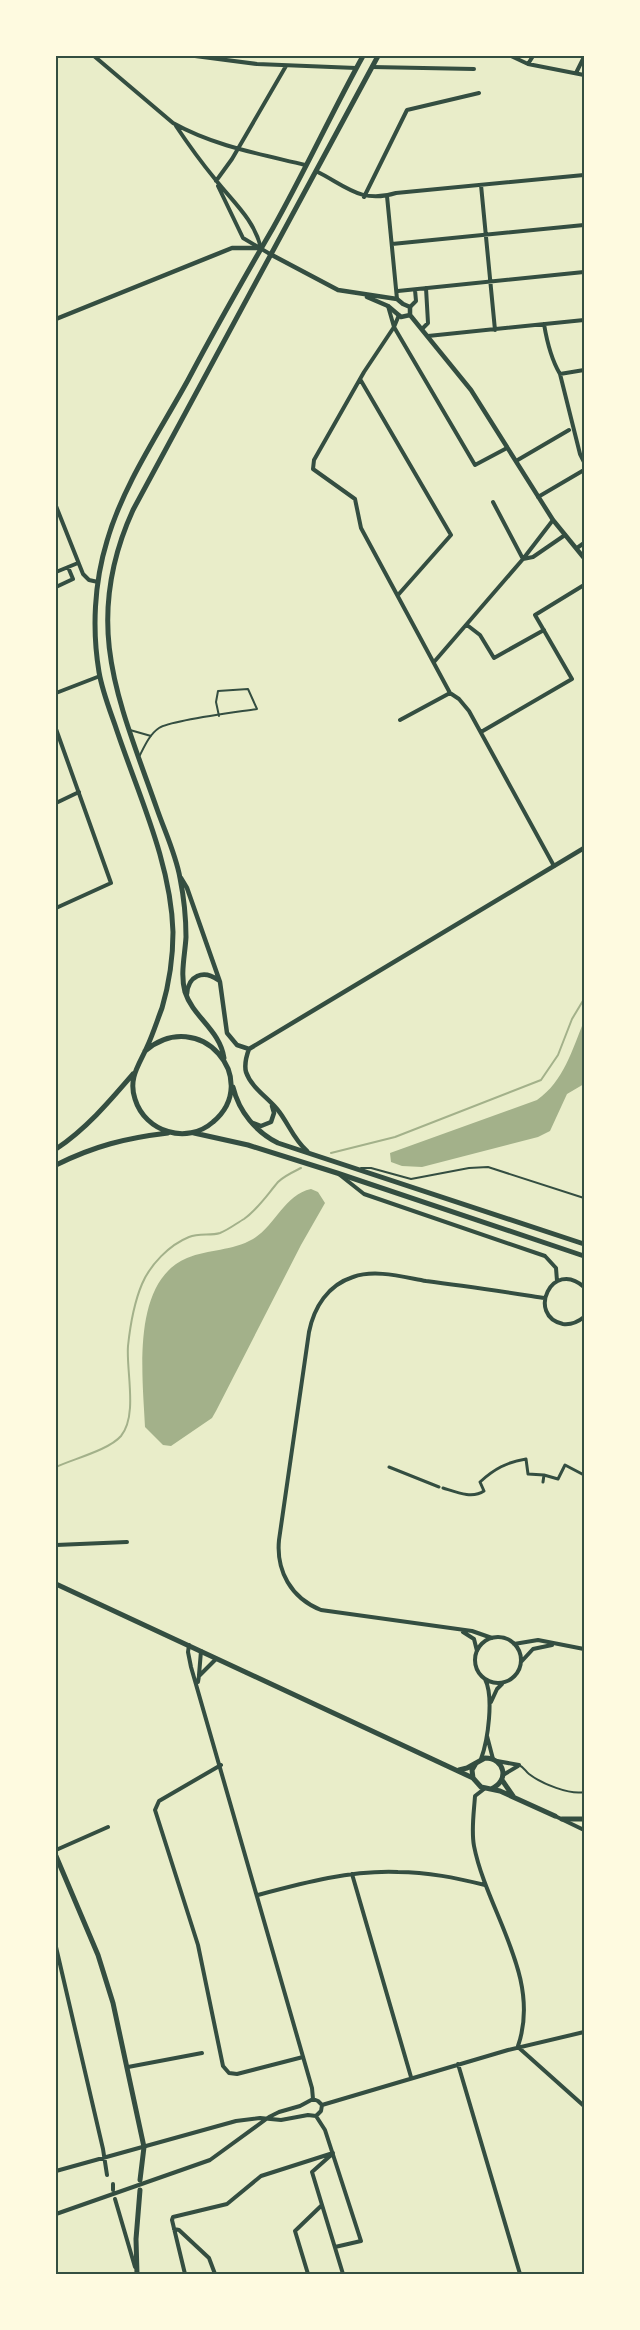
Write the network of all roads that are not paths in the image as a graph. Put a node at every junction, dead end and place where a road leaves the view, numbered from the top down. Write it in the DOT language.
graph roads {
  1 [pos="94,56"];
  2 [pos="195,56"];
  3 [pos="363,56"];
  4 [pos="378,56"];
  5 [pos="511,56"];
  6 [pos="533,56"];
  7 [pos="585,57"];
  8 [pos="528,64"];
  9 [pos="286,66"];
  10 [pos="372,67"];
  11 [pos="357,68"];
  12 [pos="474,69"];
  13 [pos="576,73"];
  14 [pos="585,75"];
  15 [pos="478,93"];
  16 [pos="173,123"];
  17 [pos="238,149"];
  18 [pos="305,165"];
  19 [pos="316,170"];
  20 [pos="585,175"];
  21 [pos="216,181"];
  22 [pos="481,185"];
  23 [pos="387,196"];
  24 [pos="364,197"];
  25 [pos="585,225"];
  26 [pos="485,235"];
  27 [pos="392,244"];
  28 [pos="261,248"];
  29 [pos="270,254"];
  30 [pos="585,272"];
  31 [pos="490,281"];
  32 [pos="426,288"];
  33 [pos="415,290"];
  34 [pos="398,291"];
  35 [pos="365,296"];
  36 [pos="398,299"];
  37 [pos="403,304"];
  38 [pos="388,306"];
  39 [pos="410,307"];
  40 [pos="398,314"];
  41 [pos="410,315"];
  42 [pos="56,319"];
  43 [pos="585,320"];
  44 [pos="544,324"];
  45 [pos="394,327"];
  46 [pos="422,329"];
  47 [pos="495,330"];
  48 [pos="428,336"];
  49 [pos="585,370"];
  50 [pos="560,374"];
  51 [pos="360,379"];
  52 [pos="569,430"];
  53 [pos="507,448"];
  54 [pos="516,461"];
  55 [pos="585,462"];
  56 [pos="585,470"];
  57 [pos="538,497"];
  58 [pos="495,503"];
  59 [pos="56,506"];
  60 [pos="553,520"];
  61 [pos="565,535"];
  62 [pos="585,543"];
  63 [pos="577,548"];
  64 [pos="585,558"];
  65 [pos="523,559"];
  66 [pos="78,563"];
  67 [pos="68,567"];
  68 [pos="56,572"];
  69 [pos="83,574"];
  70 [pos="73,579"];
  71 [pos="98,582"];
  72 [pos="111,584"];
  73 [pos="585,585"];
  74 [pos="56,587"];
  75 [pos="398,595"];
  76 [pos="467,625"];
  77 [pos="544,630"];
  78 [pos="434,662"];
  79 [pos="112,673"];
  80 [pos="100,676"];
  81 [pos="56,693"];
  82 [pos="450,693"];
  83 [pos="219,716"];
  84 [pos="400,720"];
  85 [pos="56,729"];
  86 [pos="129,730"];
  87 [pos="481,732"];
  88 [pos="151,736"];
  89 [pos="139,757"];
  90 [pos="79,792"];
  91 [pos="56,803"];
  92 [pos="585,848"];
  93 [pos="554,866"];
  94 [pos="180,877"];
  95 [pos="56,908"];
  96 [pos="220,982"];
  97 [pos="187,997"];
  98 [pos="249,1049"];
  99 [pos="145,1051"];
  100 [pos="224,1059"];
  101 [pos="134,1073"];
  102 [pos="230,1077"];
  103 [pos="270,1101"];
  104 [pos="252,1123"];
  105 [pos="193,1132"];
  106 [pos="171,1133"];
  107 [pos="56,1149"];
  108 [pos="309,1153"];
  109 [pos="56,1165"];
  110 [pos="356,1168"];
  111 [pos="337,1173"];
  112 [pos="585,1198"];
  113 [pos="585,1244"];
  114 [pos="585,1256"];
  115 [pos="557,1281"];
  116 [pos="584,1285"];
  117 [pos="545,1298"];
  118 [pos="585,1317"];
  119 [pos="389,1467"];
  120 [pos="544,1475"];
  121 [pos="585,1475"];
  122 [pos="543,1482"];
  123 [pos="482,1492"];
  124 [pos="486,1496"];
  125 [pos="127,1542"];
  126 [pos="56,1545"];
  127 [pos="56,1584"];
  128 [pos="460,1630"];
  129 [pos="492,1638"];
  130 [pos="514,1644"];
  131 [pos="554,1644"];
  132 [pos="189,1645"];
  133 [pos="585,1649"];
  134 [pos="201,1651"];
  135 [pos="477,1651"];
  136 [pos="216,1659"];
  137 [pos="521,1663"];
  138 [pos="199,1676"];
  139 [pos="485,1678"];
  140 [pos="506,1681"];
  141 [pos="198,1686"];
  142 [pos="490,1703"];
  143 [pos="486,1732"];
  144 [pos="495,1760"];
  145 [pos="478,1761"];
  146 [pos="220,1765"];
  147 [pos="519,1765"];
  148 [pos="457,1770"];
  149 [pos="472,1778"];
  150 [pos="503,1778"];
  151 [pos="487,1789"];
  152 [pos="585,1792"];
  153 [pos="514,1797"];
  154 [pos="555,1816"];
  155 [pos="562,1819"];
  156 [pos="585,1819"];
  157 [pos="108,1827"];
  158 [pos="585,1830"];
  159 [pos="56,1850"];
  160 [pos="56,1856"];
  161 [pos="352,1874"];
  162 [pos="486,1885"];
  163 [pos="258,1895"];
  164 [pos="56,1947"];
  165 [pos="585,2032"];
  166 [pos="518,2047"];
  167 [pos="201,2053"];
  168 [pos="303,2057"];
  169 [pos="458,2064"];
  170 [pos="128,2067"];
  171 [pos="411,2077"];
  172 [pos="313,2099"];
  173 [pos="307,2102"];
  174 [pos="321,2106"];
  175 [pos="585,2106"];
  176 [pos="308,2115"];
  177 [pos="316,2116"];
  178 [pos="269,2117"];
  179 [pos="144,2147"];
  180 [pos="333,2153"];
  181 [pos="105,2158"];
  182 [pos="56,2171"];
  183 [pos="108,2174"];
  184 [pos="140,2180"];
  185 [pos="140,2190"];
  186 [pos="115,2199"];
  187 [pos="322,2205"];
  188 [pos="56,2214"];
  189 [pos="174,2229"];
  190 [pos="335,2247"];
  191 [pos="137,2274"];
  192 [pos="185,2274"];
  193 [pos="215,2274"];
  194 [pos="308,2274"];
  195 [pos="343,2274"];
  196 [pos="520,2274"];
  1 -- 16 [label="street"];
  2 -- 9 [label="street"];
  3 -- 11 [label="main road"];
  4 -- 10 [label="main road"];
  5 -- 8 [label="street"];
  6 -- 8 [label="street"];
  7 -- 13 [label="street"];
  8 -- 13 [label="street"];
  9 -- 11 [label="street"];
  9 -- 17 [label="street"];
  10 -- 12 [label="street"];
  10 -- 19 [label="main road"];
  11 -- 18 [label="main road"];
  13 -- 14 [label="street"];
  15 -- 24 [label="street"];
  16 -- 17 [label="street"];
  16 -- 21 [label="street"];
  17 -- 18 [label="street"];
  17 -- 21 [label="street"];
  18 -- 28 [label="main road"];
  19 -- 24 [label="street"];
  19 -- 29 [label="main road"];
  20 -- 22 [label="street"];
  21 -- 28 [label="street"];
  21 -- 28 [label="street"];
  22 -- 23 [label="street"];
  22 -- 26 [label="street"];
  23 -- 24 [label="street"];
  23 -- 27 [label="street"];
  25 -- 26 [label="street"];
  26 -- 27 [label="street"];
  26 -- 31 [label="street"];
  27 -- 34 [label="street"];
  28 -- 29 [label="street"];
  28 -- 42 [label="street"];
  28 -- 71 [label="main road"];
  29 -- 35 [label="street"];
  29 -- 72 [label="main road"];
  30 -- 31 [label="street"];
  31 -- 32 [label="street"];
  31 -- 47 [label="street"];
  32 -- 33 [label="street"];
  32 -- 46 [label="street"];
  33 -- 34 [label="street"];
  33 -- 39 [label="street"];
  34 -- 36 [label="street"];
  35 -- 36 [label="street"];
  35 -- 38 [label="street"];
  36 -- 37 [label="street"];
  37 -- 39 [label="street"];
  37 -- 40 [label="street"];
  38 -- 40 [label="street"];
  38 -- 45 [label="street"];
  39 -- 41 [label="street"];
  40 -- 41 [label="street"];
  40 -- 45 [label="street"];
  41 -- 46 [label="street"];
  43 -- 44 [label="street"];
  44 -- 47 [label="street"];
  44 -- 50 [label="street"];
  45 -- 51 [label="street"];
  45 -- 53 [label="street"];
  46 -- 48 [label="street"];
  47 -- 48 [label="street"];
  48 -- 53 [label="street"];
  49 -- 50 [label="street"];
  50 -- 55 [label="street"];
  51 -- 75 [label="street"];
  51 -- 75 [label="street"];
  52 -- 54 [label="street"];
  53 -- 54 [label="street"];
  54 -- 57 [label="street"];
  56 -- 57 [label="street"];
  57 -- 60 [label="street"];
  58 -- 65 [label="street"];
  59 -- 66 [label="street"];
  60 -- 61 [label="street"];
  60 -- 65 [label="street"];
  61 -- 63 [label="street"];
  61 -- 65 [label="street"];
  62 -- 63 [label="street"];
  63 -- 64 [label="street"];
  65 -- 76 [label="street"];
  66 -- 67 [label="street"];
  66 -- 69 [label="street"];
  67 -- 68 [label="street"];
  67 -- 70 [label="street"];
  69 -- 70 [label="street"];
  69 -- 71 [label="street"];
  70 -- 74 [label="street"];
  71 -- 72 [label="main road"];
  71 -- 80 [label="main road"];
  72 -- 79 [label="main road"];
  73 -- 77 [label="street"];
  75 -- 78 [label="street"];
  76 -- 77 [label="street"];
  76 -- 78 [label="street"];
  77 -- 87 [label="street"];
  78 -- 82 [label="street"];
  79 -- 80 [label="main road"];
  79 -- 86 [label="main road"];
  80 -- 81 [label="street"];
  80 -- 99 [label="main road"];
  82 -- 84 [label="street"];
  82 -- 87 [label="street"];
  83 -- 83 [label="lane"];
  83 -- 88 [label="lane"];
  85 -- 90 [label="street"];
  86 -- 88 [label="lane"];
  86 -- 89 [label="main road"];
  87 -- 93 [label="street"];
  88 -- 89 [label="lane"];
  89 -- 94 [label="main road"];
  90 -- 91 [label="street"];
  90 -- 95 [label="street"];
  92 -- 93 [label="street"];
  93 -- 98 [label="street"];
  94 -- 96 [label="street"];
  94 -- 97 [label="main road"];
  96 -- 97 [label="street"];
  96 -- 98 [label="street"];
  97 -- 100 [label="main road"];
  98 -- 103 [label="street"];
  99 -- 100 [label="main road"];
  99 -- 101 [label="main road"];
  100 -- 102 [label="main road"];
  101 -- 106 [label="main road"];
  101 -- 107 [label="main road"];
  102 -- 104 [label="main road"];
  102 -- 105 [label="main road"];
  103 -- 104 [label="street"];
  103 -- 108 [label="street"];
  104 -- 108 [label="main road"];
  105 -- 106 [label="main road"];
  105 -- 111 [label="main road"];
  106 -- 109 [label="main road"];
  108 -- 110 [label="main road"];
  110 -- 112 [label="lane"];
  110 -- 113 [label="main road"];
  111 -- 114 [label="main road"];
  111 -- 115 [label="street"];
  115 -- 116 [label="street"];
  115 -- 117 [label="street"];
  117 -- 118 [label="street"];
  117 -- 128 [label="street"];
  119 -- 123 [label="street"];
  120 -- 121 [label="street"];
  120 -- 122 [label="street"];
  120 -- 123 [label="street"];
  123 -- 124 [label="street"];
  125 -- 126 [label="street"];
  127 -- 132 [label="main road"];
  128 -- 129 [label="street"];
  128 -- 135 [label="street"];
  129 -- 130 [label="street"];
  129 -- 135 [label="street"];
  130 -- 131 [label="street"];
  130 -- 137 [label="street"];
  131 -- 133 [label="street"];
  131 -- 137 [label="street"];
  132 -- 134 [label="main road"];
  132 -- 141 [label="street"];
  134 -- 136 [label="main road"];
  134 -- 138 [label="street"];
  135 -- 139 [label="street"];
  136 -- 138 [label="street"];
  136 -- 148 [label="main road"];
  137 -- 140 [label="street"];
  138 -- 141 [label="street"];
  139 -- 140 [label="street"];
  139 -- 142 [label="street"];
  140 -- 142 [label="street"];
  141 -- 146 [label="street"];
  142 -- 143 [label="street"];
  143 -- 144 [label="street"];
  143 -- 145 [label="street"];
  144 -- 145 [label="main road"];
  144 -- 147 [label="street"];
  144 -- 150 [label="main road"];
  145 -- 148 [label="main road"];
  145 -- 149 [label="main road"];
  146 -- 163 [label="street"];
  146 -- 168 [label="street"];
  147 -- 150 [label="street"];
  147 -- 152 [label="lane"];
  148 -- 149 [label="main road"];
  149 -- 151 [label="main road"];
  150 -- 151 [label="main road"];
  150 -- 153 [label="main road"];
  151 -- 153 [label="main road"];
  151 -- 162 [label="street"];
  153 -- 154 [label="main road"];
  154 -- 155 [label="street"];
  155 -- 156 [label="main road"];
  155 -- 158 [label="street"];
  157 -- 159 [label="street"];
  160 -- 170 [label="main road"];
  161 -- 162 [label="street"];
  161 -- 163 [label="street"];
  161 -- 171 [label="street"];
  162 -- 166 [label="street"];
  163 -- 168 [label="street"];
  164 -- 181 [label="street"];
  165 -- 166 [label="street"];
  166 -- 169 [label="street"];
  166 -- 175 [label="street"];
  167 -- 170 [label="street"];
  168 -- 172 [label="street"];
  169 -- 171 [label="street"];
  169 -- 196 [label="street"];
  170 -- 179 [label="main road"];
  171 -- 174 [label="street"];
  172 -- 173 [label="street"];
  172 -- 174 [label="street"];
  173 -- 176 [label="street"];
  173 -- 178 [label="street"];
  174 -- 177 [label="street"];
  176 -- 177 [label="street"];
  176 -- 178 [label="street"];
  177 -- 180 [label="street"];
  178 -- 179 [label="street"];
  178 -- 188 [label="street"];
  179 -- 181 [label="street"];
  179 -- 184 [label="main road"];
  180 -- 187 [label="street"];
  180 -- 189 [label="street"];
  180 -- 190 [label="street"];
  181 -- 182 [label="street"];
  181 -- 183 [label="street"];
  185 -- 191 [label="main road"];
  186 -- 191 [label="street"];
  187 -- 190 [label="street"];
  187 -- 194 [label="street"];
  189 -- 192 [label="street"];
  189 -- 193 [label="street"];
  190 -- 195 [label="street"];
}
